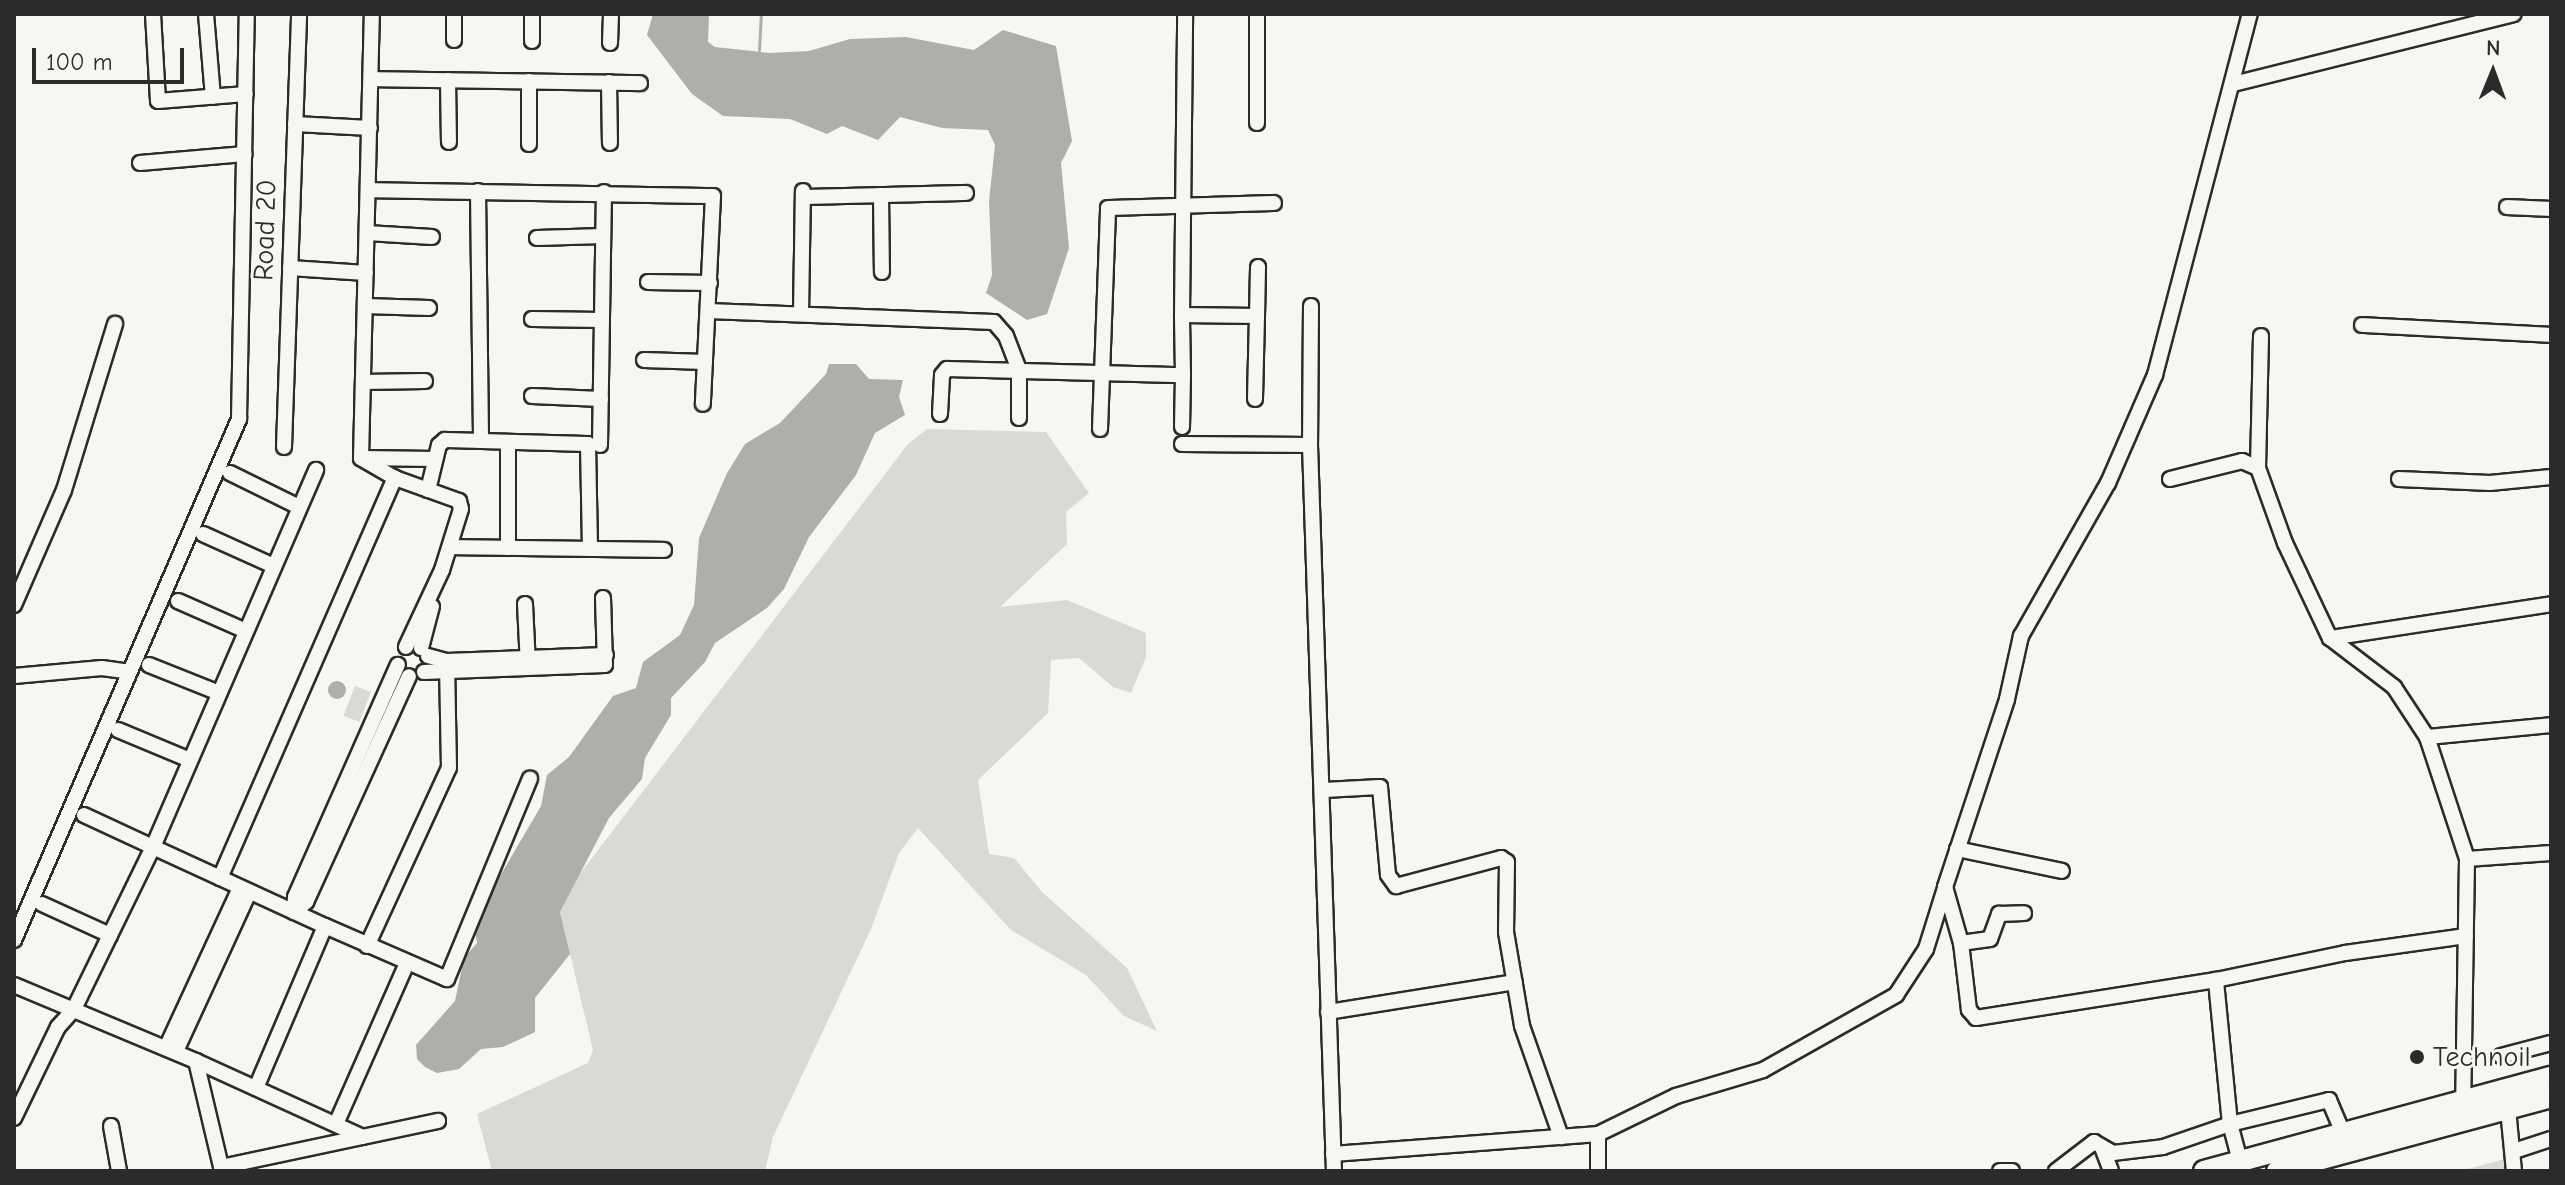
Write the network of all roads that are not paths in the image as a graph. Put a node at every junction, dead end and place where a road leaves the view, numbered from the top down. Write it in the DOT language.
graph roads {
  1 [pos="153,14"];
  2 [pos="206,14"];
  3 [pos="247,14"];
  4 [pos="299,14"];
  5 [pos="372,14"];
  6 [pos="454,14"];
  7 [pos="532,14"];
  8 [pos="611,14"];
  9 [pos="1185,14"];
  10 [pos="1257,14"];
  11 [pos="2250,14"];
  12 [pos="2513,14"];
  13 [pos="454,40"];
  14 [pos="532,41"];
  15 [pos="610,43"];
  16 [pos="371,79"];
  17 [pos="448,80"];
  18 [pos="529,81"];
  19 [pos="609,82"];
  20 [pos="640,83"];
  21 [pos="2233,84"];
  22 [pos="246,94"];
  23 [pos="213,97"];
  24 [pos="1257,123"];
  25 [pos="295,124"];
  26 [pos="370,128"];
  27 [pos="449,142"];
  28 [pos="610,143"];
  29 [pos="529,144"];
  30 [pos="245,154"];
  31 [pos="140,163"];
  32 [pos="368,190"];
  33 [pos="478,191"];
  34 [pos="604,192"];
  35 [pos="966,193"];
  36 [pos="881,195"];
  37 [pos="1274,203"];
  38 [pos="1180,205"];
  39 [pos="2507,207"];
  40 [pos="2551,209"];
  41 [pos="367,233"];
  42 [pos="603,236"];
  43 [pos="432,237"];
  44 [pos="537,238"];
  45 [pos="1258,267"];
  46 [pos="290,268"];
  47 [pos="882,272"];
  48 [pos="366,273"];
  49 [pos="648,282"];
  50 [pos="710,283"];
  51 [pos="365,306"];
  52 [pos="1311,306"];
  53 [pos="429,308"];
  54 [pos="708,311"];
  55 [pos="801,314"];
  56 [pos="1182,315"];
  57 [pos="1257,316"];
  58 [pos="532,319"];
  59 [pos="602,320"];
  60 [pos="115,324"];
  61 [pos="2362,325"];
  62 [pos="2551,335"];
  63 [pos="2261,336"];
  64 [pos="644,360"];
  65 [pos="705,362"];
  66 [pos="1019,370"];
  67 [pos="1101,373"];
  68 [pos="1183,375"];
  69 [pos="425,381"];
  70 [pos="363,382"];
  71 [pos="532,396"];
  72 [pos="601,399"];
  73 [pos="1255,399"];
  74 [pos="703,404"];
  75 [pos="940,414"];
  76 [pos="1019,418"];
  77 [pos="1182,427"];
  78 [pos="1100,429"];
  79 [pos="481,441"];
  80 [pos="508,442"];
  81 [pos="1182,444"];
  82 [pos="600,445"];
  83 [pos="1310,445"];
  84 [pos="284,447"];
  85 [pos="361,458"];
  86 [pos="435,459"];
  87 [pos="2258,468"];
  88 [pos="316,470"];
  89 [pos="230,473"];
  90 [pos="2551,477"];
  91 [pos="395,478"];
  92 [pos="2170,479"];
  93 [pos="2399,479"];
  94 [pos="428,490"];
  95 [pos="299,507"];
  96 [pos="203,534"];
  97 [pos="451,547"];
  98 [pos="508,548"];
  99 [pos="590,549"];
  100 [pos="664,550"];
  101 [pos="274,566"];
  102 [pos="442,570"];
  103 [pos="603,598"];
  104 [pos="178,601"];
  105 [pos="525,604"];
  106 [pos="2551,604"];
  107 [pos="14,605"];
  108 [pos="246,631"];
  109 [pos="2330,638"];
  110 [pos="406,647"];
  111 [pos="424,652"];
  112 [pos="528,664"];
  113 [pos="149,665"];
  114 [pos="398,665"];
  115 [pos="447,666"];
  116 [pos="130,672"];
  117 [pos="424,672"];
  118 [pos="14,676"];
  119 [pos="409,676"];
  120 [pos="219,693"];
  121 [pos="2551,725"];
  122 [pos="118,730"];
  123 [pos="2427,737"];
  124 [pos="190,760"];
  125 [pos="530,779"];
  126 [pos="1324,790"];
  127 [pos="84,815"];
  128 [pos="153,847"];
  129 [pos="1957,849"];
  130 [pos="2551,853"];
  131 [pos="2467,859"];
  132 [pos="2062,871"];
  133 [pos="220,878"];
  134 [pos="1945,887"];
  135 [pos="244,890"];
  136 [pos="42,904"];
  137 [pos="294,912"];
  138 [pos="2024,913"];
  139 [pos="325,926"];
  140 [pos="110,935"];
  141 [pos="2466,936"];
  142 [pos="14,940"];
  143 [pos="1961,943"];
  144 [pos="367,946"];
  145 [pos="406,965"];
  146 [pos="2216,980"];
  147 [pos="1515,982"];
  148 [pos="14,985"];
  149 [pos="74,1009"];
  150 [pos="1328,1012"];
  151 [pos="2551,1043"];
  152 [pos="171,1048"];
  153 [pos="2501,1056"];
  154 [pos="196,1061"];
  155 [pos="2551,1077"];
  156 [pos="256,1088"];
  157 [pos="2551,1097"];
  158 [pos="2463,1101"];
  159 [pos="2508,1109"];
  160 [pos="14,1118"];
  161 [pos="438,1121"];
  162 [pos="336,1124"];
  163 [pos="2230,1124"];
  164 [pos="111,1126"];
  165 [pos="2343,1133"];
  166 [pos="1598,1134"];
  167 [pos="363,1137"];
  168 [pos="1561,1137"];
  169 [pos="2551,1139"];
  170 [pos="2103,1150"];
  171 [pos="2514,1151"];
  172 [pos="1333,1154"];
  173 [pos="2240,1161"];
  174 [pos="222,1169"];
  175 [pos="119,1171"];
  176 [pos="1334,1171"];
  177 [pos="1598,1171"];
  178 [pos="2000,1171"];
  179 [pos="2012,1171"];
  180 [pos="2056,1171"];
  181 [pos="2111,1171"];
  182 [pos="2204,1171"];
  183 [pos="2277,1171"];
  184 [pos="2514,1171"];
  1 -- 23 [label="street"];
  2 -- 23 [label="street"];
  3 -- 22 [label="street"];
  4 -- 25 [label="street, Road 20"];
  5 -- 16 [label="street"];
  6 -- 13 [label="street"];
  7 -- 14 [label="street"];
  8 -- 15 [label="street"];
  9 -- 38 [label="street"];
  10 -- 24 [label="street"];
  11 -- 21 [label="street"];
  12 -- 21 [label="street"];
  16 -- 17 [label="street"];
  16 -- 26 [label="street"];
  17 -- 18 [label="street"];
  17 -- 27 [label="street"];
  18 -- 19 [label="street"];
  18 -- 29 [label="street"];
  19 -- 20 [label="street"];
  19 -- 28 [label="street"];
  21 -- 129 [label="street"];
  22 -- 23 [label="street"];
  22 -- 30 [label="street"];
  25 -- 26 [label="street"];
  25 -- 46 [label="street, Road 20"];
  26 -- 32 [label="street"];
  30 -- 31 [label="street"];
  30 -- 116 [label="street"];
  32 -- 33 [label="street"];
  32 -- 41 [label="street"];
  33 -- 34 [label="street"];
  33 -- 79 [label="street"];
  34 -- 42 [label="street"];
  34 -- 50 [label="street"];
  35 -- 36 [label="street"];
  36 -- 47 [label="street"];
  36 -- 55 [label="street"];
  37 -- 38 [label="street"];
  38 -- 56 [label="street"];
  38 -- 67 [label="street"];
  39 -- 40 [label="street"];
  41 -- 43 [label="street"];
  41 -- 48 [label="street"];
  42 -- 44 [label="street"];
  42 -- 59 [label="street"];
  45 -- 57 [label="street"];
  46 -- 48 [label="street"];
  46 -- 84 [label="street, Road 20"];
  48 -- 51 [label="street"];
  49 -- 50 [label="street"];
  50 -- 54 [label="street"];
  51 -- 53 [label="street"];
  51 -- 70 [label="street"];
  52 -- 83 [label="street"];
  54 -- 55 [label="street"];
  54 -- 65 [label="street"];
  55 -- 66 [label="street"];
  56 -- 57 [label="street"];
  56 -- 68 [label="street"];
  57 -- 73 [label="street"];
  58 -- 59 [label="street"];
  59 -- 72 [label="street"];
  60 -- 107 [label="street"];
  61 -- 62 [label="street"];
  63 -- 87 [label="street"];
  64 -- 65 [label="street"];
  65 -- 74 [label="street"];
  66 -- 67 [label="street"];
  66 -- 75 [label="street"];
  66 -- 76 [label="street"];
  67 -- 68 [label="street"];
  67 -- 78 [label="street"];
  68 -- 77 [label="street"];
  69 -- 70 [label="street"];
  70 -- 85 [label="street"];
  71 -- 72 [label="street"];
  72 -- 82 [label="street"];
  79 -- 80 [label="street"];
  79 -- 86 [label="street"];
  80 -- 98 [label="street"];
  80 -- 99 [label="street"];
  81 -- 83 [label="street"];
  83 -- 126 [label="street"];
  85 -- 86 [label="street"];
  85 -- 91 [label="street"];
  86 -- 94 [label="street"];
  87 -- 92 [label="street"];
  87 -- 109 [label="street"];
  88 -- 95 [label="street"];
  89 -- 95 [label="street"];
  90 -- 93 [label="street"];
  91 -- 94 [label="street"];
  91 -- 133 [label="street"];
  94 -- 97 [label="street"];
  95 -- 101 [label="street"];
  96 -- 101 [label="street"];
  97 -- 98 [label="street"];
  97 -- 102 [label="street"];
  98 -- 99 [label="street"];
  99 -- 100 [label="street"];
  101 -- 108 [label="street"];
  102 -- 110 [label="street"];
  102 -- 111 [label="street"];
  103 -- 112 [label="street"];
  104 -- 108 [label="street"];
  105 -- 112 [label="street"];
  106 -- 109 [label="street"];
  108 -- 120 [label="street"];
  109 -- 123 [label="street"];
  110 -- 111 [label="street"];
  110 -- 114 [label="street"];
  111 -- 115 [label="street"];
  111 -- 117 [label="street"];
  112 -- 115 [label="street"];
  113 -- 120 [label="street"];
  114 -- 119 [label="street"];
  114 -- 137 [label="street"];
  115 -- 117 [label="street"];
  115 -- 144 [label="street"];
  116 -- 118 [label="street"];
  116 -- 142 [label="street"];
  117 -- 119 [label="street"];
  119 -- 137 [label="street"];
  120 -- 124 [label="street"];
  121 -- 123 [label="street"];
  122 -- 124 [label="street"];
  123 -- 131 [label="street"];
  124 -- 128 [label="street"];
  125 -- 145 [label="street"];
  126 -- 147 [label="street"];
  126 -- 150 [label="street"];
  127 -- 128 [label="street"];
  128 -- 133 [label="street"];
  128 -- 140 [label="street"];
  129 -- 132 [label="street"];
  129 -- 134 [label="street"];
  130 -- 131 [label="street"];
  131 -- 141 [label="street"];
  133 -- 135 [label="street"];
  134 -- 143 [label="street"];
  134 -- 166 [label="street"];
  135 -- 137 [label="street"];
  135 -- 152 [label="street"];
  136 -- 140 [label="street"];
  137 -- 139 [label="street"];
  138 -- 143 [label="street"];
  139 -- 144 [label="street"];
  139 -- 156 [label="street"];
  140 -- 149 [label="street"];
  141 -- 146 [label="street"];
  141 -- 158 [label="street"];
  143 -- 146 [label="street"];
  144 -- 145 [label="street"];
  145 -- 162 [label="street"];
  146 -- 163 [label="street"];
  147 -- 150 [label="street"];
  147 -- 168 [label="street"];
  148 -- 149 [label="street"];
  149 -- 152 [label="street"];
  149 -- 160 [label="street"];
  150 -- 172 [label="street"];
  151 -- 153 [label="street"];
  152 -- 154 [label="street"];
  154 -- 156 [label="street"];
  154 -- 174 [label="street"];
  155 -- 158 [label="highway"];
  156 -- 162 [label="street"];
  157 -- 159 [label="highway"];
  158 -- 165 [label="highway"];
  159 -- 171 [label="street"];
  159 -- 183 [label="highway"];
  161 -- 167 [label="street"];
  162 -- 167 [label="street"];
  163 -- 165 [label="street"];
  163 -- 170 [label="street"];
  163 -- 173 [label="street"];
  164 -- 175 [label="street"];
  165 -- 173 [label="highway"];
  166 -- 168 [label="street"];
  166 -- 177 [label="street"];
  167 -- 174 [label="street"];
  168 -- 172 [label="street"];
  169 -- 171 [label="street"];
  170 -- 180 [label="street"];
  170 -- 181 [label="street"];
  171 -- 184 [label="street"];
  172 -- 176 [label="street"];
  173 -- 182 [label="highway"];
  178 -- 179 [label="street"];
}
